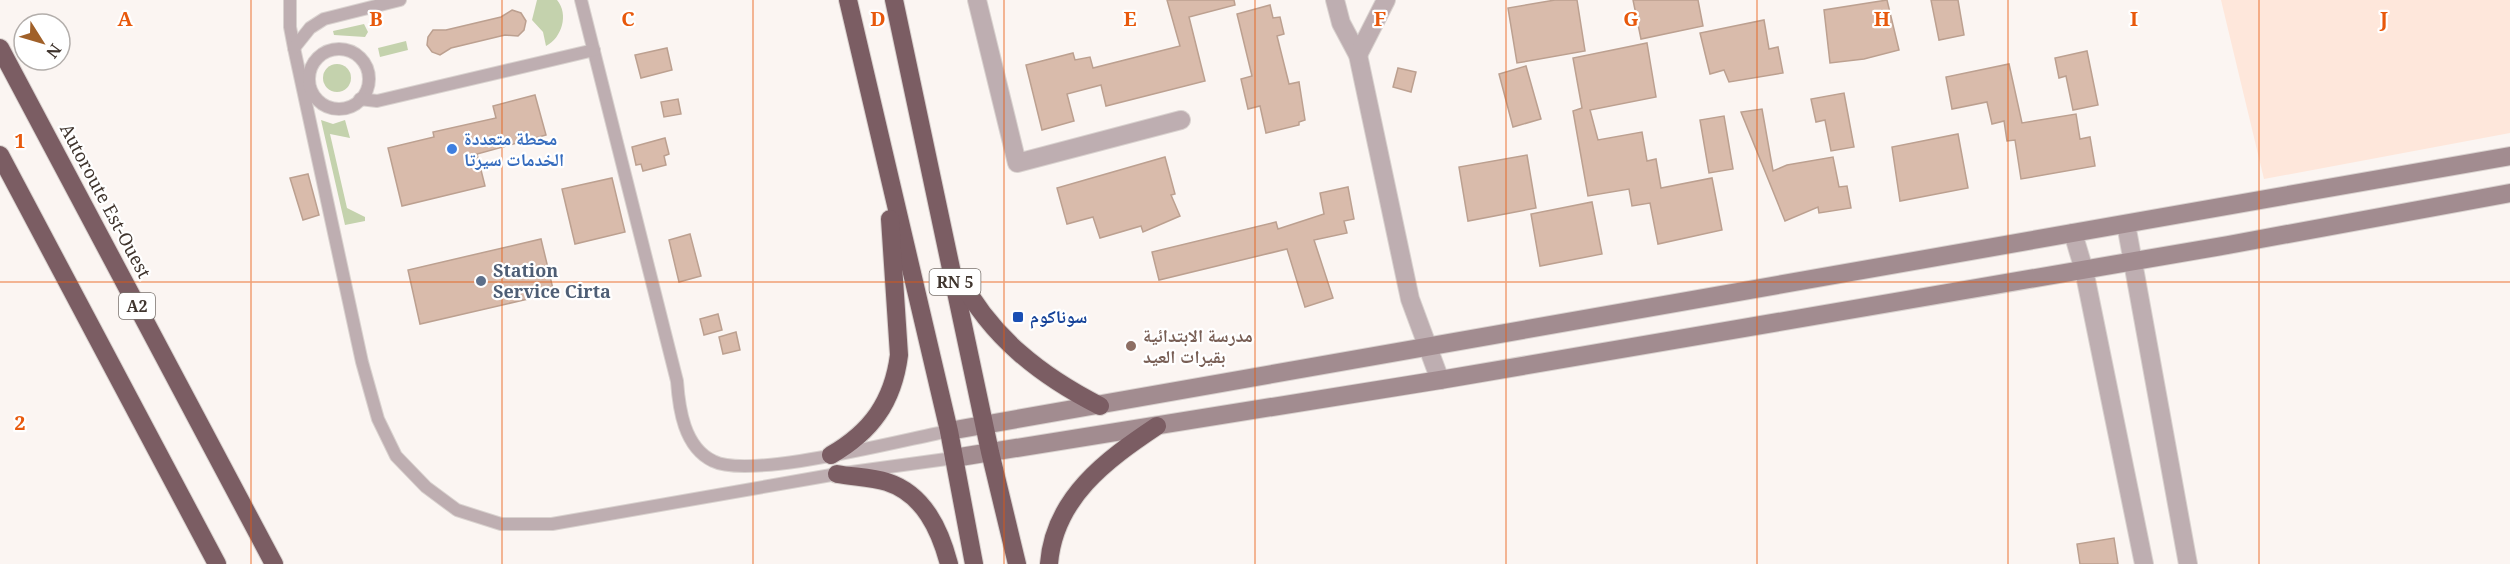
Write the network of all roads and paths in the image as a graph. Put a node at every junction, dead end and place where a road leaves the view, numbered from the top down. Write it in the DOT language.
graph roads {
  1 [pos="290,0"];
  2 [pos="400,0"];
  3 [pos="581,0"];
  4 [pos="848,0"];
  5 [pos="894,0"];
  6 [pos="977,0"];
  7 [pos="1335,0"];
  8 [pos="1386,0"];
  9 [pos="0,48"];
  10 [pos="594,50"];
  11 [pos="295,53"];
  12 [pos="1358,55"];
  13 [pos="311,67"];
  14 [pos="315,97"];
  15 [pos="360,99"];
  16 [pos="308,110"];
  17 [pos="1181,120"];
  18 [pos="0,155"];
  19 [pos="2510,156"];
  20 [pos="890,184"];
  21 [pos="2510,193"];
  22 [pos="2126,224"];
  23 [pos="2073,233"];
  24 [pos="951,261"];
  25 [pos="2134,262"];
  26 [pos="2084,270"];
  27 [pos="1427,345"];
  28 [pos="1440,380"];
  29 [pos="1100,406"];
  30 [pos="985,423"];
  31 [pos="1156,426"];
  32 [pos="949,431"];
  33 [pos="990,452"];
  34 [pos="831,455"];
  35 [pos="954,458"];
  36 [pos="837,474"];
  37 [pos="217,564"];
  38 [pos="274,564"];
  39 [pos="949,564"];
  40 [pos="974,564"];
  41 [pos="1017,564"];
  42 [pos="1049,564"];
  43 [pos="2144,564"];
  44 [pos="2188,564"];
  1 -- 11 [label="lane"];
  2 -- 11 [label="lane"];
  3 -- 10 [label="lane"];
  4 -- 20 [label="highway, RN 5"];
  5 -- 24 [label="highway, RN 5"];
  6 -- 17 [label="street"];
  7 -- 12 [label="street"];
  8 -- 12 [label="street"];
  9 -- 38 [label="highway, Autoroute Est-Ouest / A2"];
  10 -- 15 [label="lane"];
  10 -- 34 [label="lane"];
  11 -- 13 [label="lane"];
  11 -- 16 [label="lane"];
  12 -- 27 [label="street"];
  13 -- 14 [label="lane"];
  13 -- 15 [label="lane"];
  14 -- 15 [label="lane"];
  14 -- 16 [label="lane"];
  16 -- 36 [label="lane"];
  18 -- 37 [label="highway"];
  19 -- 22 [label="street"];
  20 -- 32 [label="highway, RN 5"];
  20 -- 34 [label="highway"];
  21 -- 25 [label="street"];
  22 -- 23 [label="street"];
  22 -- 25 [label="street"];
  23 -- 26 [label="street"];
  23 -- 27 [label="street"];
  24 -- 29 [label="highway"];
  24 -- 30 [label="highway, RN 5"];
  25 -- 26 [label="street"];
  25 -- 44 [label="street"];
  26 -- 28 [label="street"];
  26 -- 43 [label="street"];
  27 -- 28 [label="street"];
  27 -- 29 [label="street"];
  28 -- 31 [label="street"];
  29 -- 30 [label="street"];
  30 -- 32 [label="street"];
  30 -- 33 [label="highway, RN 5"];
  31 -- 33 [label="street"];
  31 -- 42 [label="highway"];
  32 -- 34 [label="lane"];
  32 -- 35 [label="highway, RN 5"];
  33 -- 35 [label="street"];
  33 -- 41 [label="highway, RN 5"];
  35 -- 36 [label="lane"];
  35 -- 40 [label="highway, RN 5"];
  36 -- 39 [label="highway"];
}
